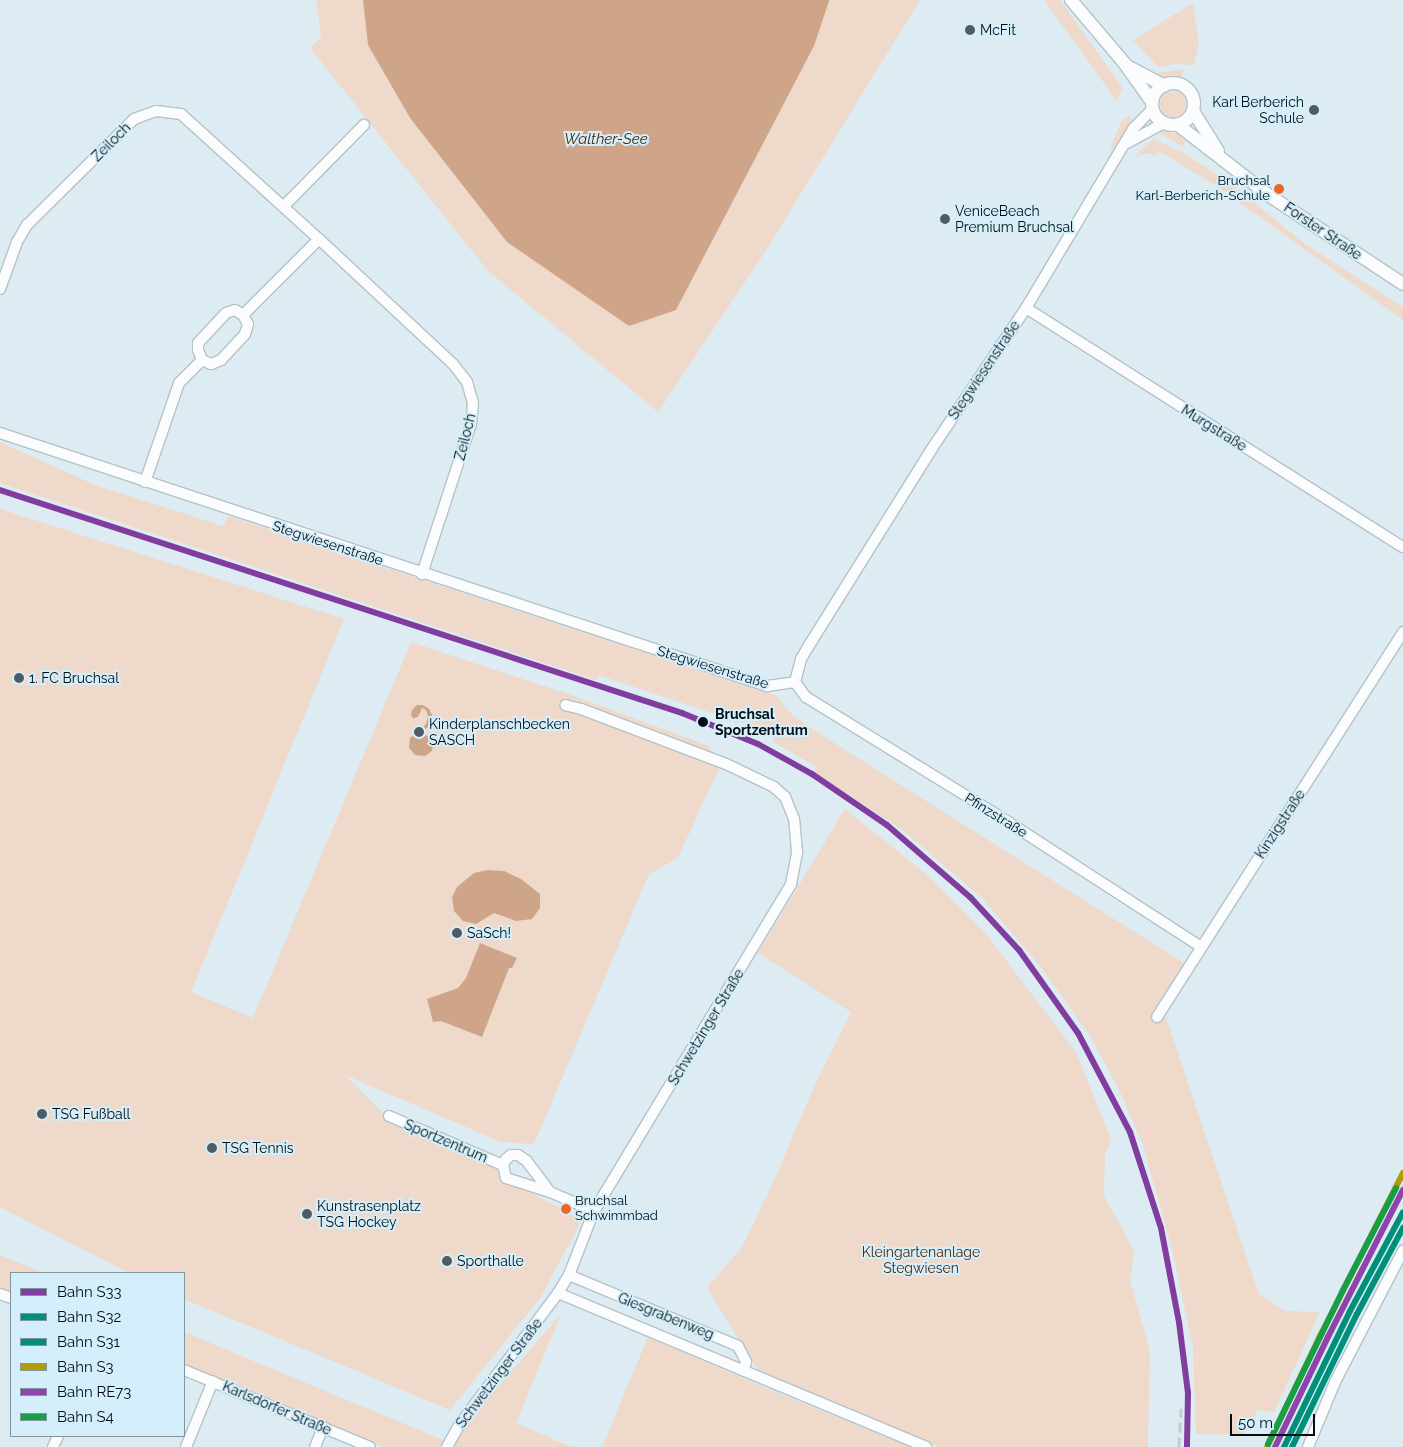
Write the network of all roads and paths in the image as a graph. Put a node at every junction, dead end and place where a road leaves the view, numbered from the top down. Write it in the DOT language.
graph roads {
  1 [pos="1071,0"];
  2 [pos="1125,64"];
  3 [pos="1164,86"];
  4 [pos="1152,105"];
  5 [pos="1193,111"];
  6 [pos="1164,123"];
  7 [pos="364,125"];
  8 [pos="1178,125"];
  9 [pos="1126,143"];
  10 [pos="1222,157"];
  11 [pos="284,206"];
  12 [pos="320,239"];
  13 [pos="1403,284"];
  14 [pos="0,289"];
  15 [pos="1026,308"];
  16 [pos="243,315"];
  17 [pos="202,360"];
  18 [pos="0,433"];
  19 [pos="145,482"];
  20 [pos="1403,547"];
  21 [pos="422,574"];
  22 [pos="1403,632"];
  23 [pos="794,682"];
  24 [pos="565,705"];
  25 [pos="1201,947"];
  26 [pos="1157,1017"];
  27 [pos="390,1116"];
  28 [pos="503,1165"];
  29 [pos="550,1192"];
  30 [pos="594,1211"];
  31 [pos="1403,1251"];
  32 [pos="569,1275"];
  33 [pos="558,1294"];
  34 [pos="185,1370"];
  35 [pos="744,1371"];
  36 [pos="213,1382"];
  37 [pos="323,1427"];
  38 [pos="186,1447"];
  39 [pos="315,1447"];
  40 [pos="370,1447"];
  41 [pos="447,1447"];
  42 [pos="926,1447"];
  43 [pos="1308,1447"];
  1 -- 2 [label="street"];
  2 -- 3 [label="street"];
  2 -- 4 [label="street"];
  3 -- 4 [label="street"];
  3 -- 5 [label="street"];
  4 -- 6 [label="street"];
  4 -- 9 [label="street, Stegwiesenstraße"];
  5 -- 8 [label="street"];
  5 -- 10 [label="street, Forster Straße"];
  6 -- 8 [label="street"];
  6 -- 9 [label="street"];
  7 -- 11 [label="street"];
  8 -- 10 [label="street, Forster Straße"];
  9 -- 15 [label="street, Stegwiesenstraße"];
  10 -- 13 [label="street, Forster Straße"];
  11 -- 12 [label="street, Zeiloch"];
  11 -- 14 [label="street, Zeiloch"];
  12 -- 16 [label="street"];
  12 -- 21 [label="street, Zeiloch"];
  15 -- 20 [label="street, Murgstraße"];
  15 -- 23 [label="street, Stegwiesenstraße"];
  16 -- 17 [label="street"];
  16 -- 17 [label="street"];
  17 -- 19 [label="street"];
  18 -- 19 [label="street, Stegwiesenstraße"];
  19 -- 21 [label="street, Stegwiesenstraße"];
  21 -- 23 [label="street, Stegwiesenstraße"];
  22 -- 25 [label="street, Kinzigstraße"];
  23 -- 25 [label="street, Pfinzstraße"];
  24 -- 30 [label="street, Schwetzinger Straße"];
  25 -- 26 [label="street, Kinzigstraße"];
  27 -- 28 [label="street, Sportzentrum"];
  28 -- 29 [label="street, Sportzentrum"];
  28 -- 29 [label="street, Sportzentrum"];
  29 -- 30 [label="street, Sportzentrum"];
  30 -- 32 [label="street, Schwetzinger Straße"];
  31 -- 43 [label="street"];
  32 -- 33 [label="street, Schwetzinger Straße"];
  32 -- 35 [label="street, Giesgrabenweg"];
  33 -- 35 [label="street, Giesgrabenweg"];
  33 -- 41 [label="street, Schwetzinger Straße"];
  34 -- 36 [label="street, Karlsdorfer Straße"];
  35 -- 42 [label="street, Giesgrabenweg"];
  36 -- 37 [label="street, Karlsdorfer Straße"];
  36 -- 38 [label="street"];
  37 -- 39 [label="street"];
  37 -- 40 [label="street, Karlsdorfer Straße"];
}
